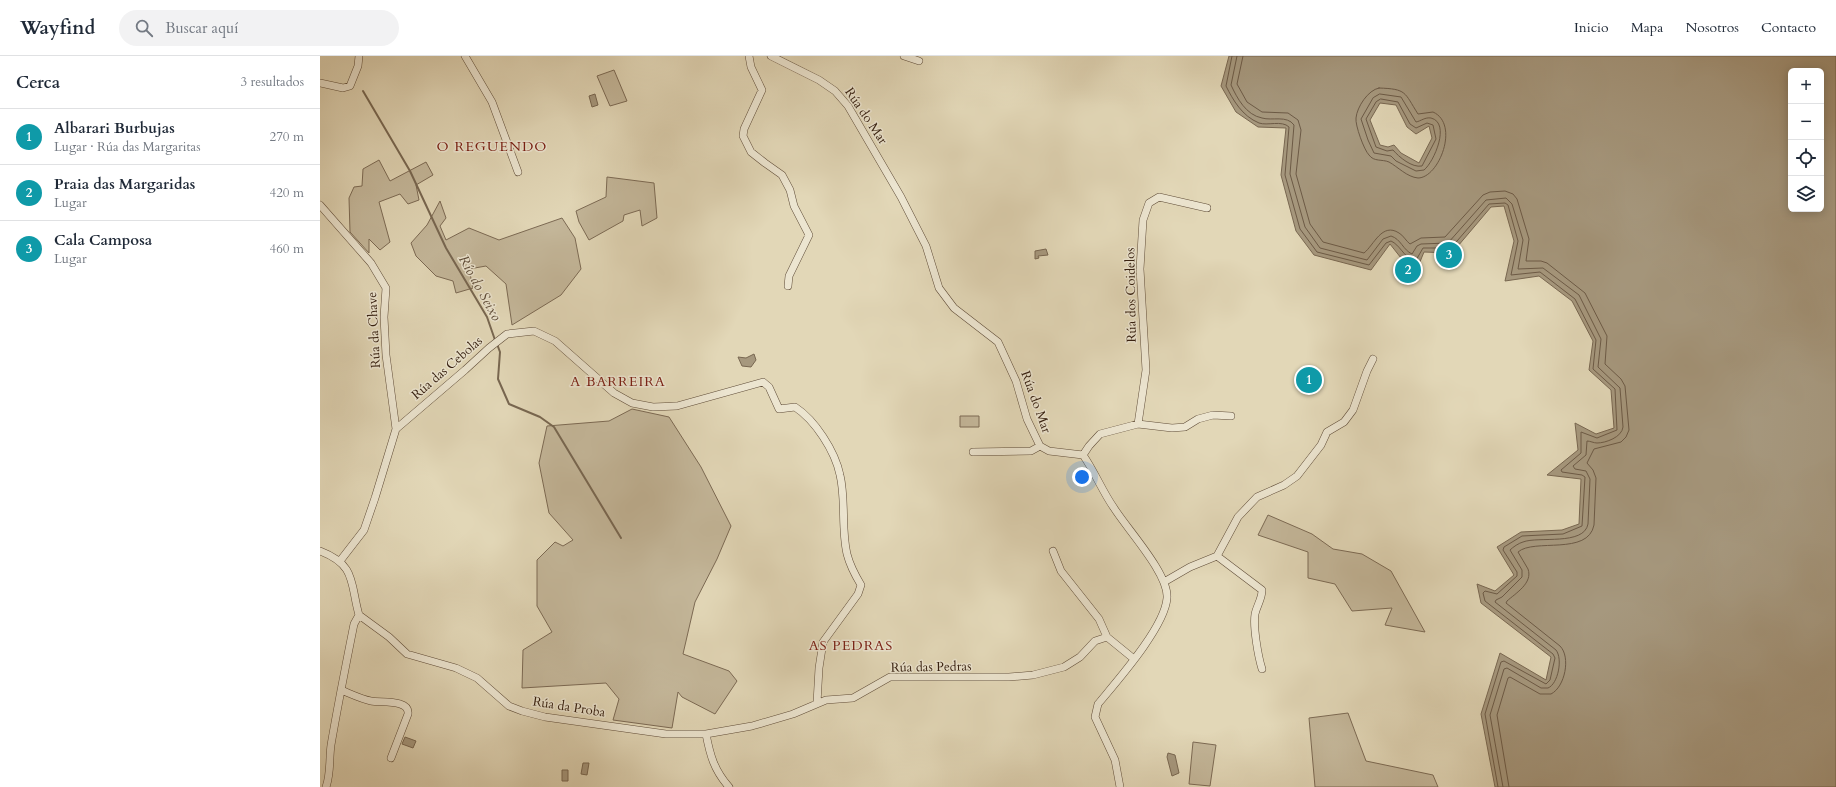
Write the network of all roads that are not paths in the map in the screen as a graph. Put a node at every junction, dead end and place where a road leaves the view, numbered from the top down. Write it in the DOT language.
graph roads {
  1 [pos="359,56"];
  2 [pos="465,56"];
  3 [pos="749,56"];
  4 [pos="772,56"];
  5 [pos="904,56"];
  6 [pos="919,61"];
  7 [pos="320,83"];
  8 [pos="518,172"];
  9 [pos="320,205"];
  10 [pos="1208,208"];
  11 [pos="788,286"];
  12 [pos="1373,360"];
  13 [pos="1231,416"];
  14 [pos="1138,424"];
  15 [pos="396,429"];
  16 [pos="1040,446"];
  17 [pos="973,452"];
  18 [pos="1083,455"];
  19 [pos="320,551"];
  20 [pos="1053,551"];
  21 [pos="1218,556"];
  22 [pos="340,561"];
  23 [pos="1164,582"];
  24 [pos="359,615"];
  25 [pos="1107,637"];
  26 [pos="1134,659"];
  27 [pos="1262,669"];
  28 [pos="341,690"];
  29 [pos="816,704"];
  30 [pos="706,734"];
  31 [pos="392,758"];
  32 [pos="326,787"];
  33 [pos="729,787"];
  34 [pos="1120,787"];
  1 -- 7 [label="street"];
  2 -- 8 [label="street"];
  3 -- 11 [label="street"];
  4 -- 16 [label="street, Rúa do Mar"];
  5 -- 6 [label="street"];
  9 -- 15 [label="street, Rúa da Chave"];
  10 -- 14 [label="street, Rúa dos Coidelos"];
  12 -- 21 [label="street"];
  13 -- 14 [label="street"];
  14 -- 18 [label="street"];
  15 -- 22 [label="street"];
  15 -- 29 [label="street, Rúa das Cebolas"];
  16 -- 17 [label="street"];
  16 -- 18 [label="street, Rúa do Mar"];
  18 -- 23 [label="street"];
  19 -- 22 [label="street"];
  20 -- 25 [label="street"];
  21 -- 23 [label="street"];
  21 -- 27 [label="street"];
  22 -- 24 [label="street"];
  23 -- 26 [label="street"];
  24 -- 28 [label="street"];
  24 -- 30 [label="street, Rúa da Proba"];
  25 -- 26 [label="street"];
  25 -- 29 [label="street, Rúa das Pedras"];
  26 -- 34 [label="street"];
  28 -- 31 [label="street"];
  28 -- 32 [label="street"];
  29 -- 30 [label="street, Rúa das Pedras"];
  30 -- 33 [label="street"];
}
